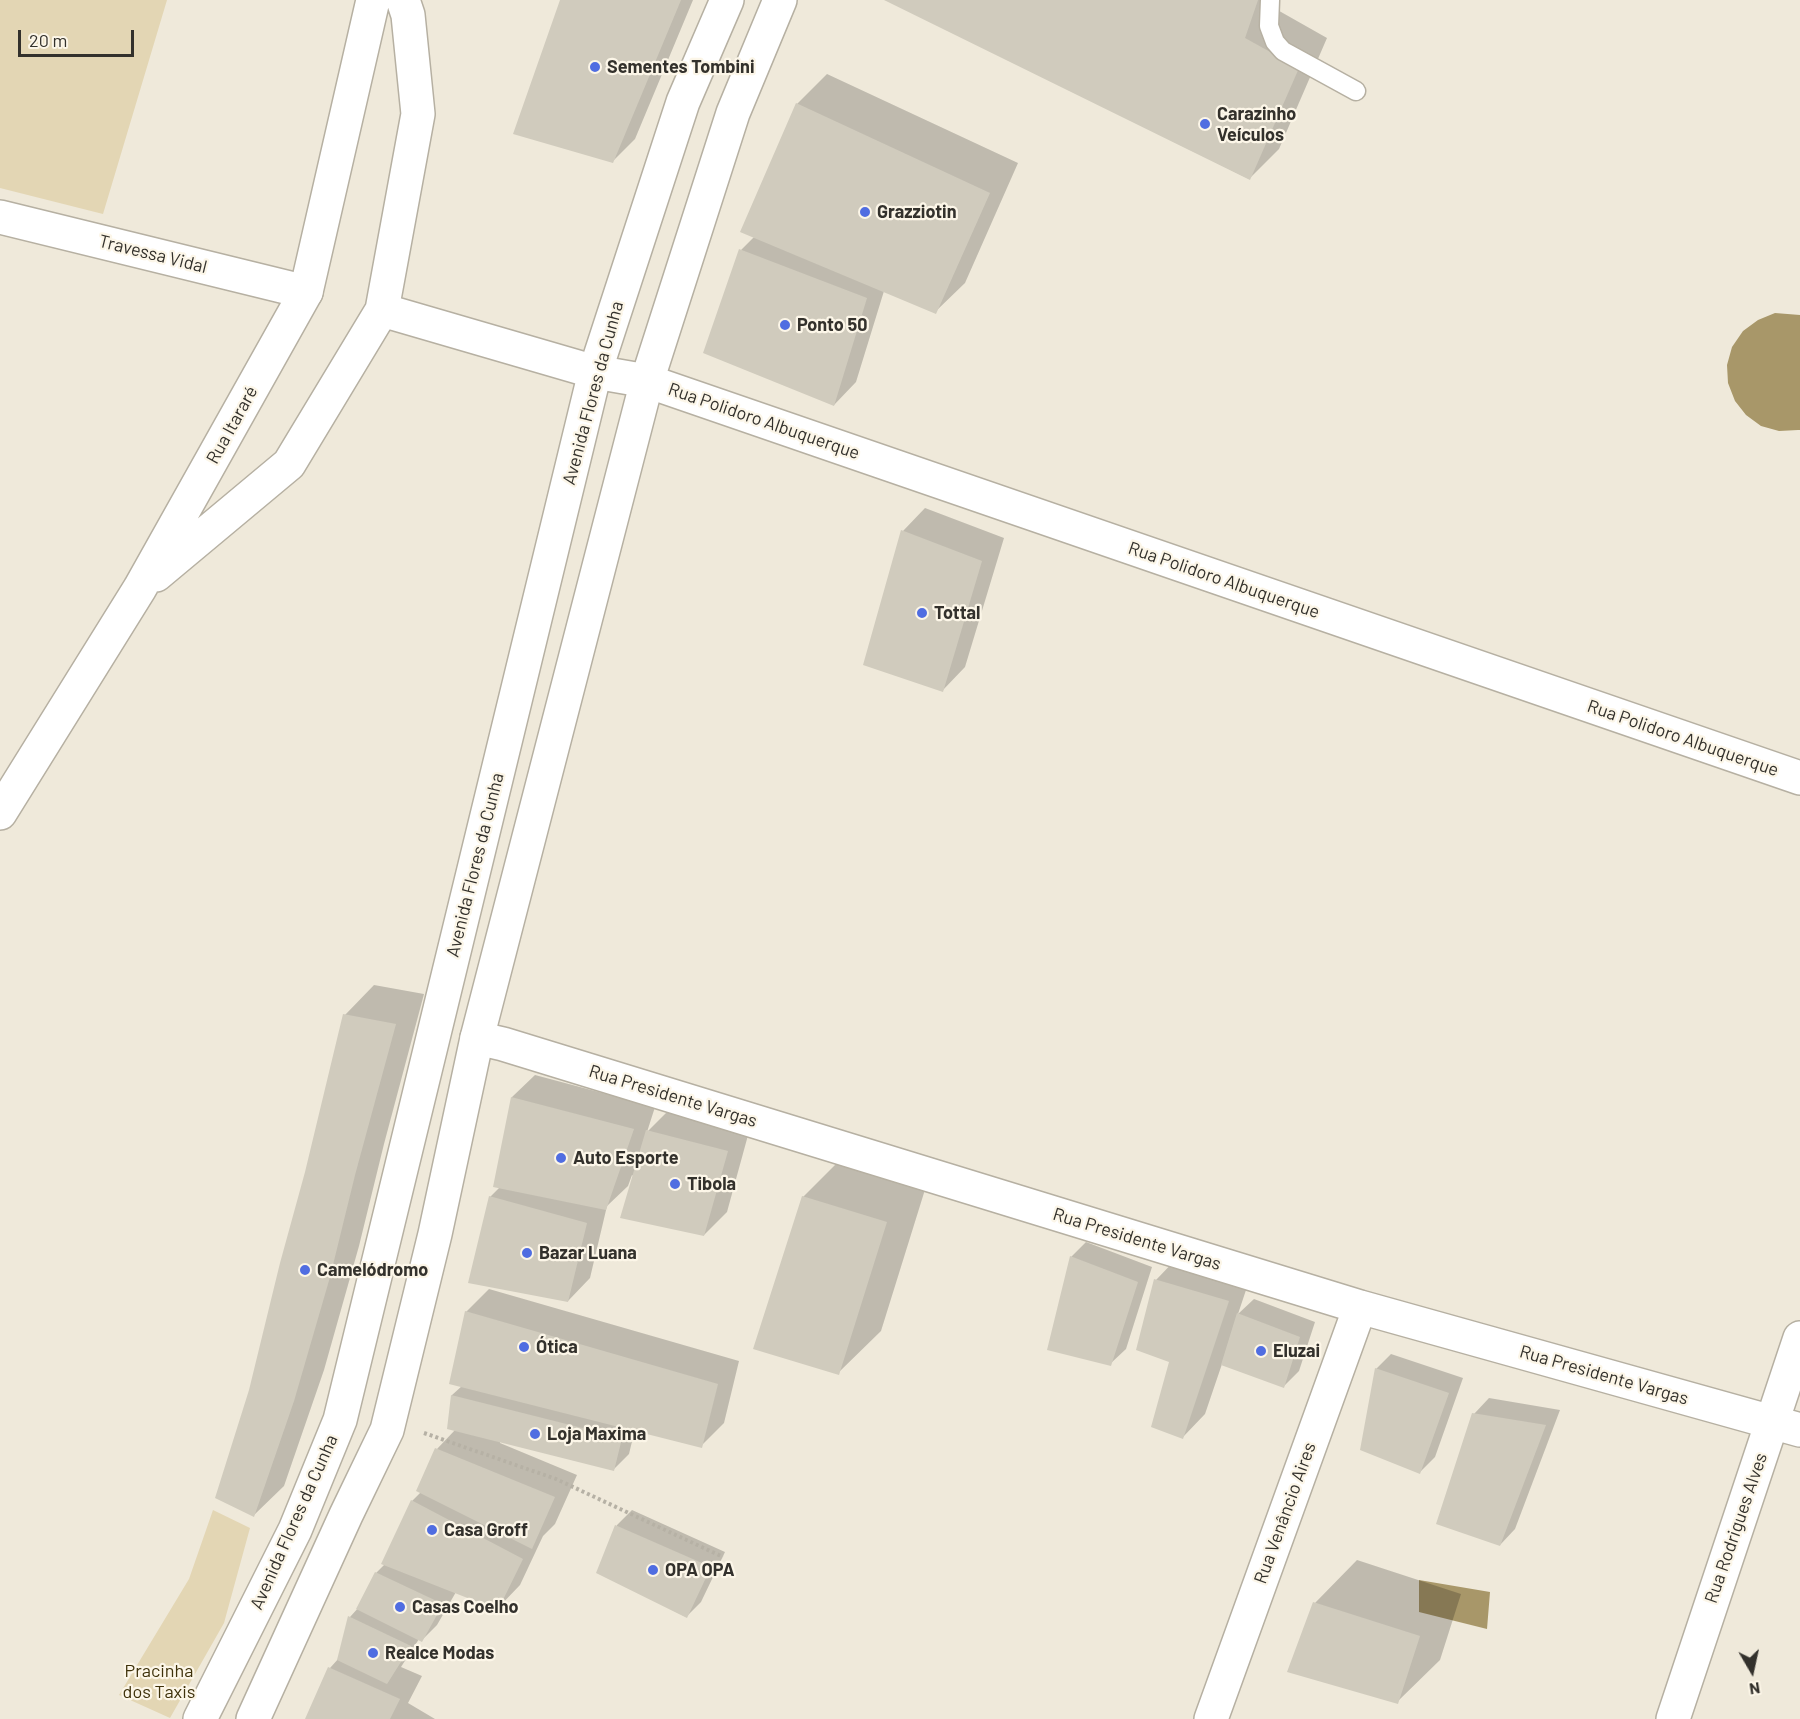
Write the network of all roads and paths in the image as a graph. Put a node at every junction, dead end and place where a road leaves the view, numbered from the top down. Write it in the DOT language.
graph roads {
  1 [pos="374,0"];
  2 [pos="403,0"];
  3 [pos="727,0"];
  4 [pos="780,0"];
  5 [pos="1270,0"];
  6 [pos="1356,91"];
  7 [pos="0,217"];
  8 [pos="306,292"];
  9 [pos="382,310"];
  10 [pos="596,372"];
  11 [pos="647,381"];
  12 [pos="140,588"];
  13 [pos="1800,778"];
  14 [pos="0,813"];
  15 [pos="477,1038"];
  16 [pos="1360,1307"];
  17 [pos="1800,1338"];
  18 [pos="389,1421"];
  19 [pos="1786,1426"];
  20 [pos="723,1557"];
  21 [pos="200,1719"];
  22 [pos="253,1719"];
  23 [pos="1211,1719"];
  24 [pos="1672,1719"];
  1 -- 8 [label="street, Rua Itararé"];
  2 -- 9 [label="street"];
  3 -- 10 [label="street, Avenida Flores da Cunha"];
  4 -- 11 [label="street"];
  5 -- 6 [label="lane"];
  7 -- 8 [label="street, Travessa Vidal"];
  8 -- 12 [label="street, Rua Itararé"];
  9 -- 10 [label="street"];
  9 -- 12 [label="street"];
  10 -- 11 [label="street"];
  10 -- 21 [label="street, Avenida Flores da Cunha"];
  11 -- 13 [label="street, Rua Polidoro Albuquerque"];
  11 -- 15 [label="street"];
  12 -- 14 [label="street, Rua Itararé"];
  15 -- 16 [label="street, Rua Presidente Vargas"];
  15 -- 18 [label="street"];
  16 -- 19 [label="street, Rua Presidente Vargas"];
  16 -- 23 [label="street, Rua Venâncio Aires"];
  17 -- 19 [label="street, Rua Rodrigues Alves"];
  18 -- 20 [label="path"];
  18 -- 22 [label="street"];
  19 -- 24 [label="street, Rua Rodrigues Alves"];
}
